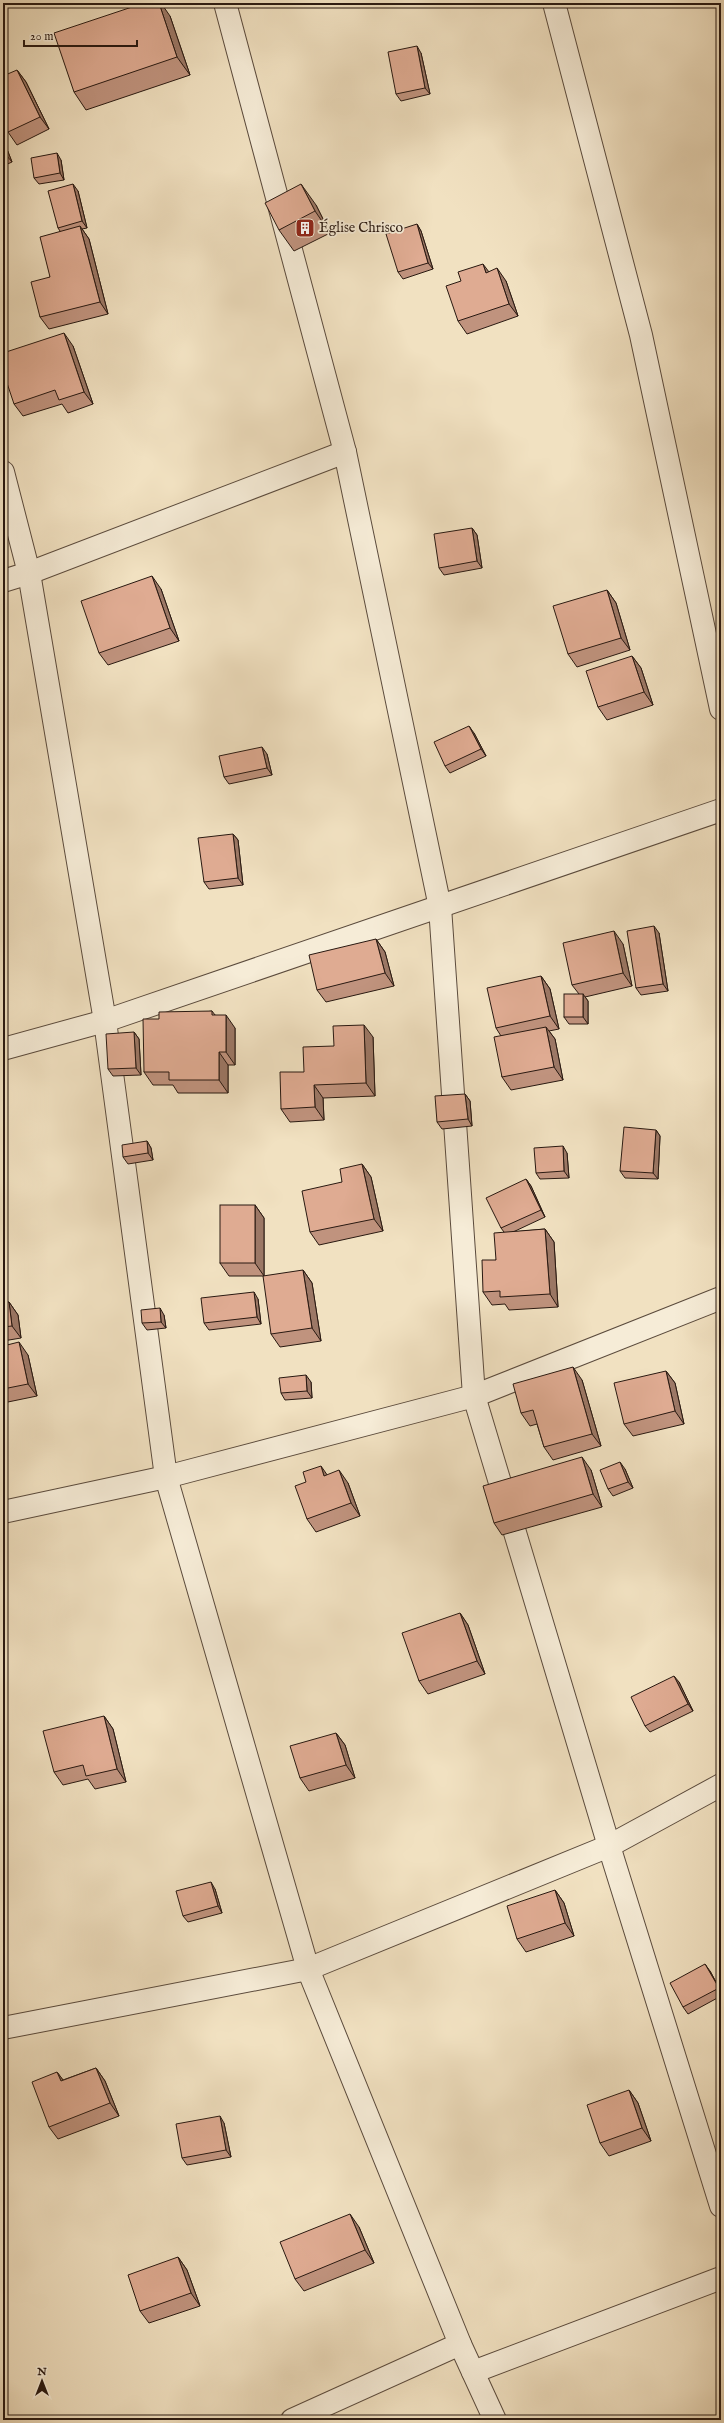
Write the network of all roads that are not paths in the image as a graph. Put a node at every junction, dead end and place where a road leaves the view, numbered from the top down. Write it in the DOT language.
graph roads {
  1 [pos="225,3"];
  2 [pos="554,3"];
  3 [pos="344,452"];
  4 [pos="3,472"];
  5 [pos="28,573"];
  6 [pos="3,581"];
  7 [pos="721,709"];
  8 [pos="721,810"];
  9 [pos="440,907"];
  10 [pos="105,1021"];
  11 [pos="3,1048"];
  12 [pos="721,1298"];
  13 [pos="474,1396"];
  14 [pos="166,1477"];
  15 [pos="3,1512"];
  16 [pos="721,1786"];
  17 [pos="610,1846"];
  18 [pos="308,1969"];
  19 [pos="3,2028"];
  20 [pos="721,2206"];
  21 [pos="721,2278"];
  22 [pos="460,2344"];
  23 [pos="473,2372"];
  24 [pos="292,2420"];
  25 [pos="495,2420"];
  1 -- 3 [label="street"];
  2 -- 7 [label="street"];
  3 -- 5 [label="street"];
  3 -- 9 [label="street"];
  4 -- 5 [label="street"];
  5 -- 6 [label="street"];
  5 -- 10 [label="street"];
  8 -- 9 [label="street"];
  9 -- 10 [label="street"];
  9 -- 13 [label="street"];
  10 -- 11 [label="street"];
  10 -- 14 [label="street"];
  12 -- 13 [label="street"];
  13 -- 14 [label="street"];
  13 -- 17 [label="street"];
  14 -- 15 [label="street"];
  14 -- 18 [label="street"];
  16 -- 17 [label="street"];
  17 -- 18 [label="street"];
  17 -- 20 [label="street"];
  18 -- 19 [label="street"];
  18 -- 22 [label="street"];
  21 -- 23 [label="street"];
  22 -- 23 [label="street"];
  22 -- 24 [label="street"];
  23 -- 25 [label="street"];
}
